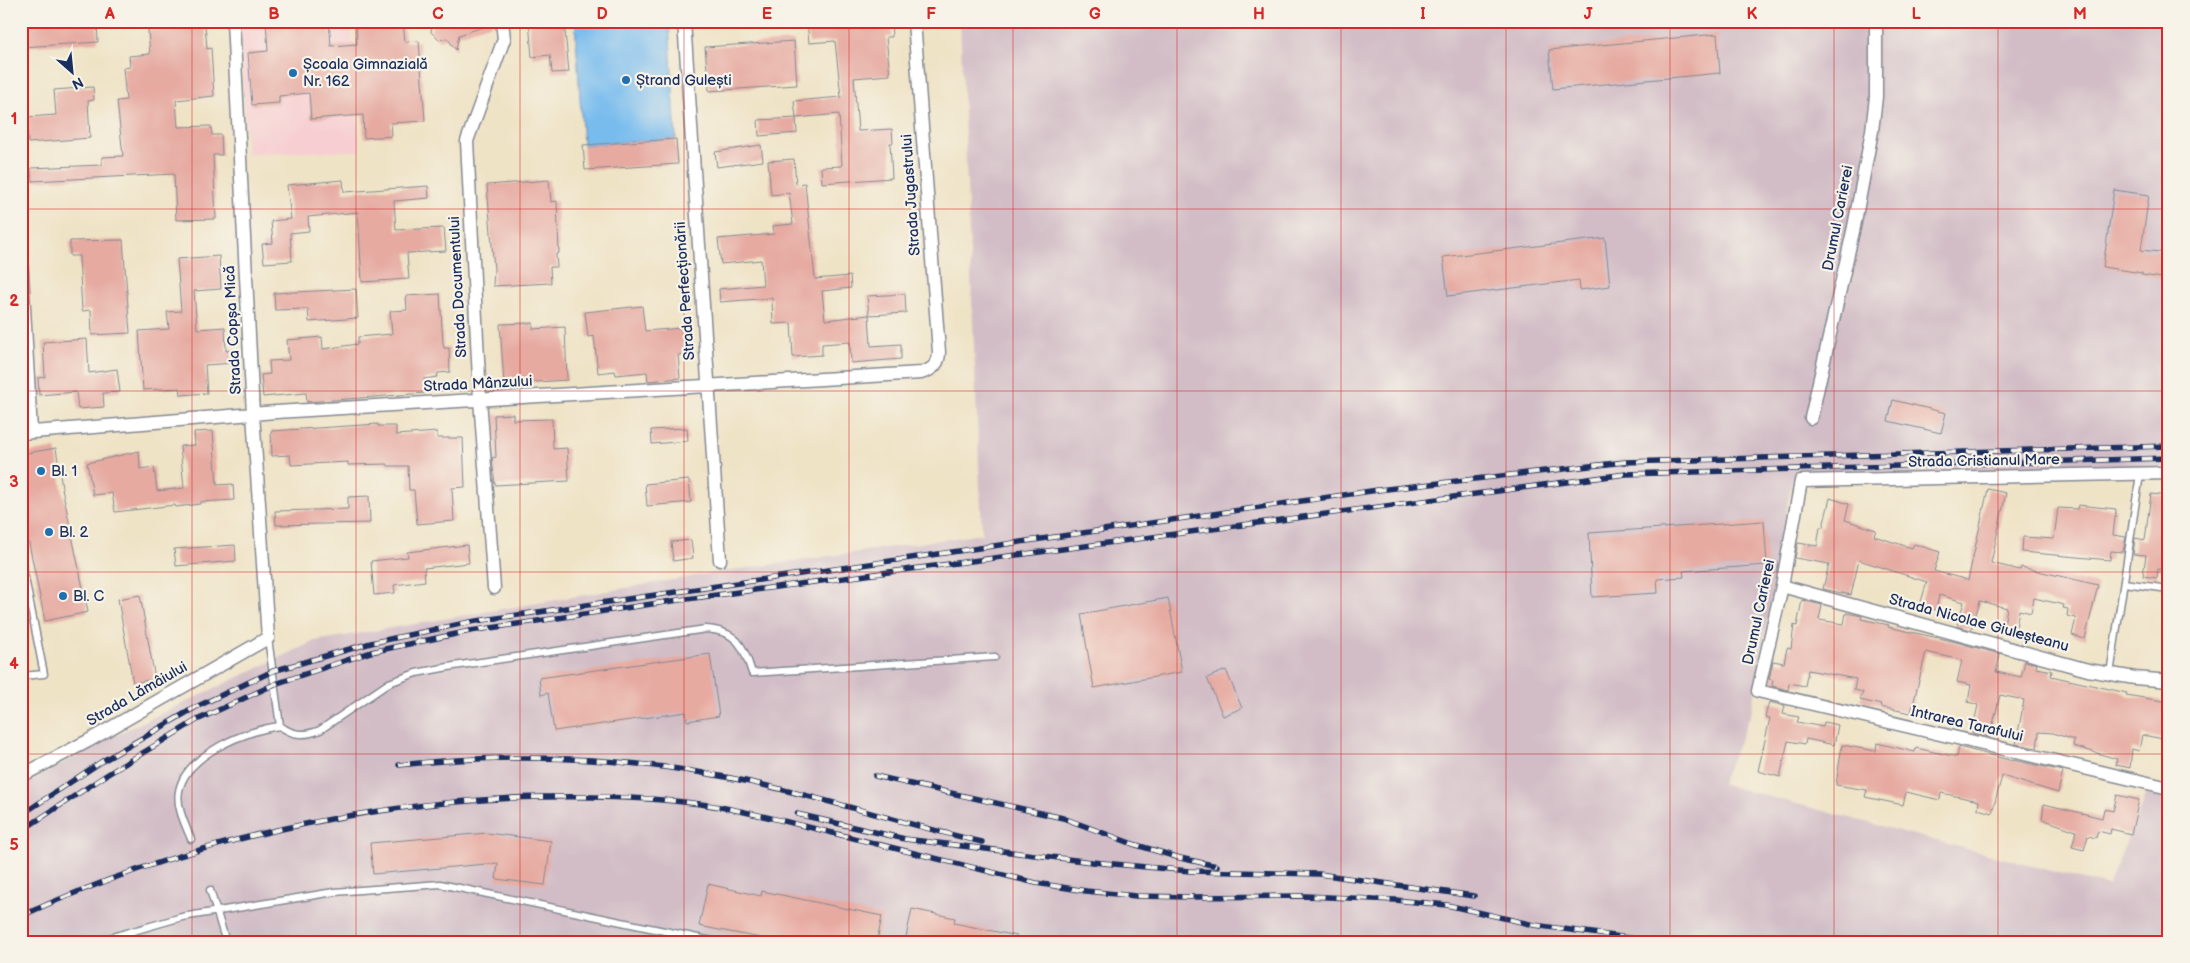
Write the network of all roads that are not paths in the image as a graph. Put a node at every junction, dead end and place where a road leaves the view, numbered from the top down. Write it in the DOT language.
graph roads {
  1 [pos="233,21"];
  2 [pos="502,21"];
  3 [pos="684,21"];
  4 [pos="914,21"];
  5 [pos="1876,21"];
  6 [pos="21,255"];
  7 [pos="935,366"];
  8 [pos="708,387"];
  9 [pos="480,400"];
  10 [pos="253,414"];
  11 [pos="1811,418"];
  12 [pos="26,432"];
  13 [pos="2169,473"];
  14 [pos="2140,474"];
  15 [pos="1801,481"];
  16 [pos="21,558"];
  17 [pos="720,560"];
  18 [pos="2124,583"];
  19 [pos="1782,586"];
  20 [pos="494,588"];
  21 [pos="2169,589"];
  22 [pos="268,638"];
  23 [pos="995,657"];
  24 [pos="21,673"];
  25 [pos="2110,674"];
  26 [pos="2169,681"];
  27 [pos="1758,691"];
  28 [pos="280,726"];
  29 [pos="21,776"];
  30 [pos="2169,788"];
  31 [pos="191,839"];
  32 [pos="210,890"];
  33 [pos="218,911"];
  34 [pos="713,941"];
  35 [pos="95,942"];
  36 [pos="226,942"];
  1 -- 10 [label="street, Strada Copșa Mică"];
  2 -- 9 [label="street, Strada Documentului"];
  3 -- 8 [label="street, Strada Perfecționării"];
  4 -- 7 [label="street, Strada Jugastrului"];
  5 -- 11 [label="street, Drumul Carierei"];
  6 -- 12 [label="street"];
  7 -- 8 [label="street, Strada Mânzului"];
  8 -- 9 [label="street, Strada Mânzului"];
  8 -- 17 [label="street, Strada Perfecționării"];
  9 -- 10 [label="street, Strada Mânzului"];
  9 -- 20 [label="street, Strada Documentului"];
  10 -- 12 [label="street, Strada Mânzului"];
  10 -- 22 [label="street, Strada Copșa Mică"];
  13 -- 14 [label="street, Strada Cristianul Mare"];
  14 -- 15 [label="street, Strada Cristianul Mare"];
  14 -- 18 [label="lane"];
  15 -- 19 [label="street, Drumul Carierei"];
  16 -- 24 [label="lane"];
  18 -- 21 [label="lane"];
  18 -- 25 [label="lane"];
  19 -- 25 [label="street, Strada Nicolae Giuleșteanu"];
  19 -- 27 [label="street, Drumul Carierei"];
  22 -- 28 [label="lane"];
  22 -- 29 [label="street, Strada Lămâiului"];
  23 -- 28 [label="lane"];
  25 -- 26 [label="street, Strada Nicolae Giuleșteanu"];
  27 -- 30 [label="street, Intrarea Tarafului"];
  28 -- 31 [label="lane"];
  32 -- 33 [label="lane"];
  33 -- 34 [label="lane"];
  33 -- 35 [label="lane"];
  33 -- 36 [label="lane"];
}
